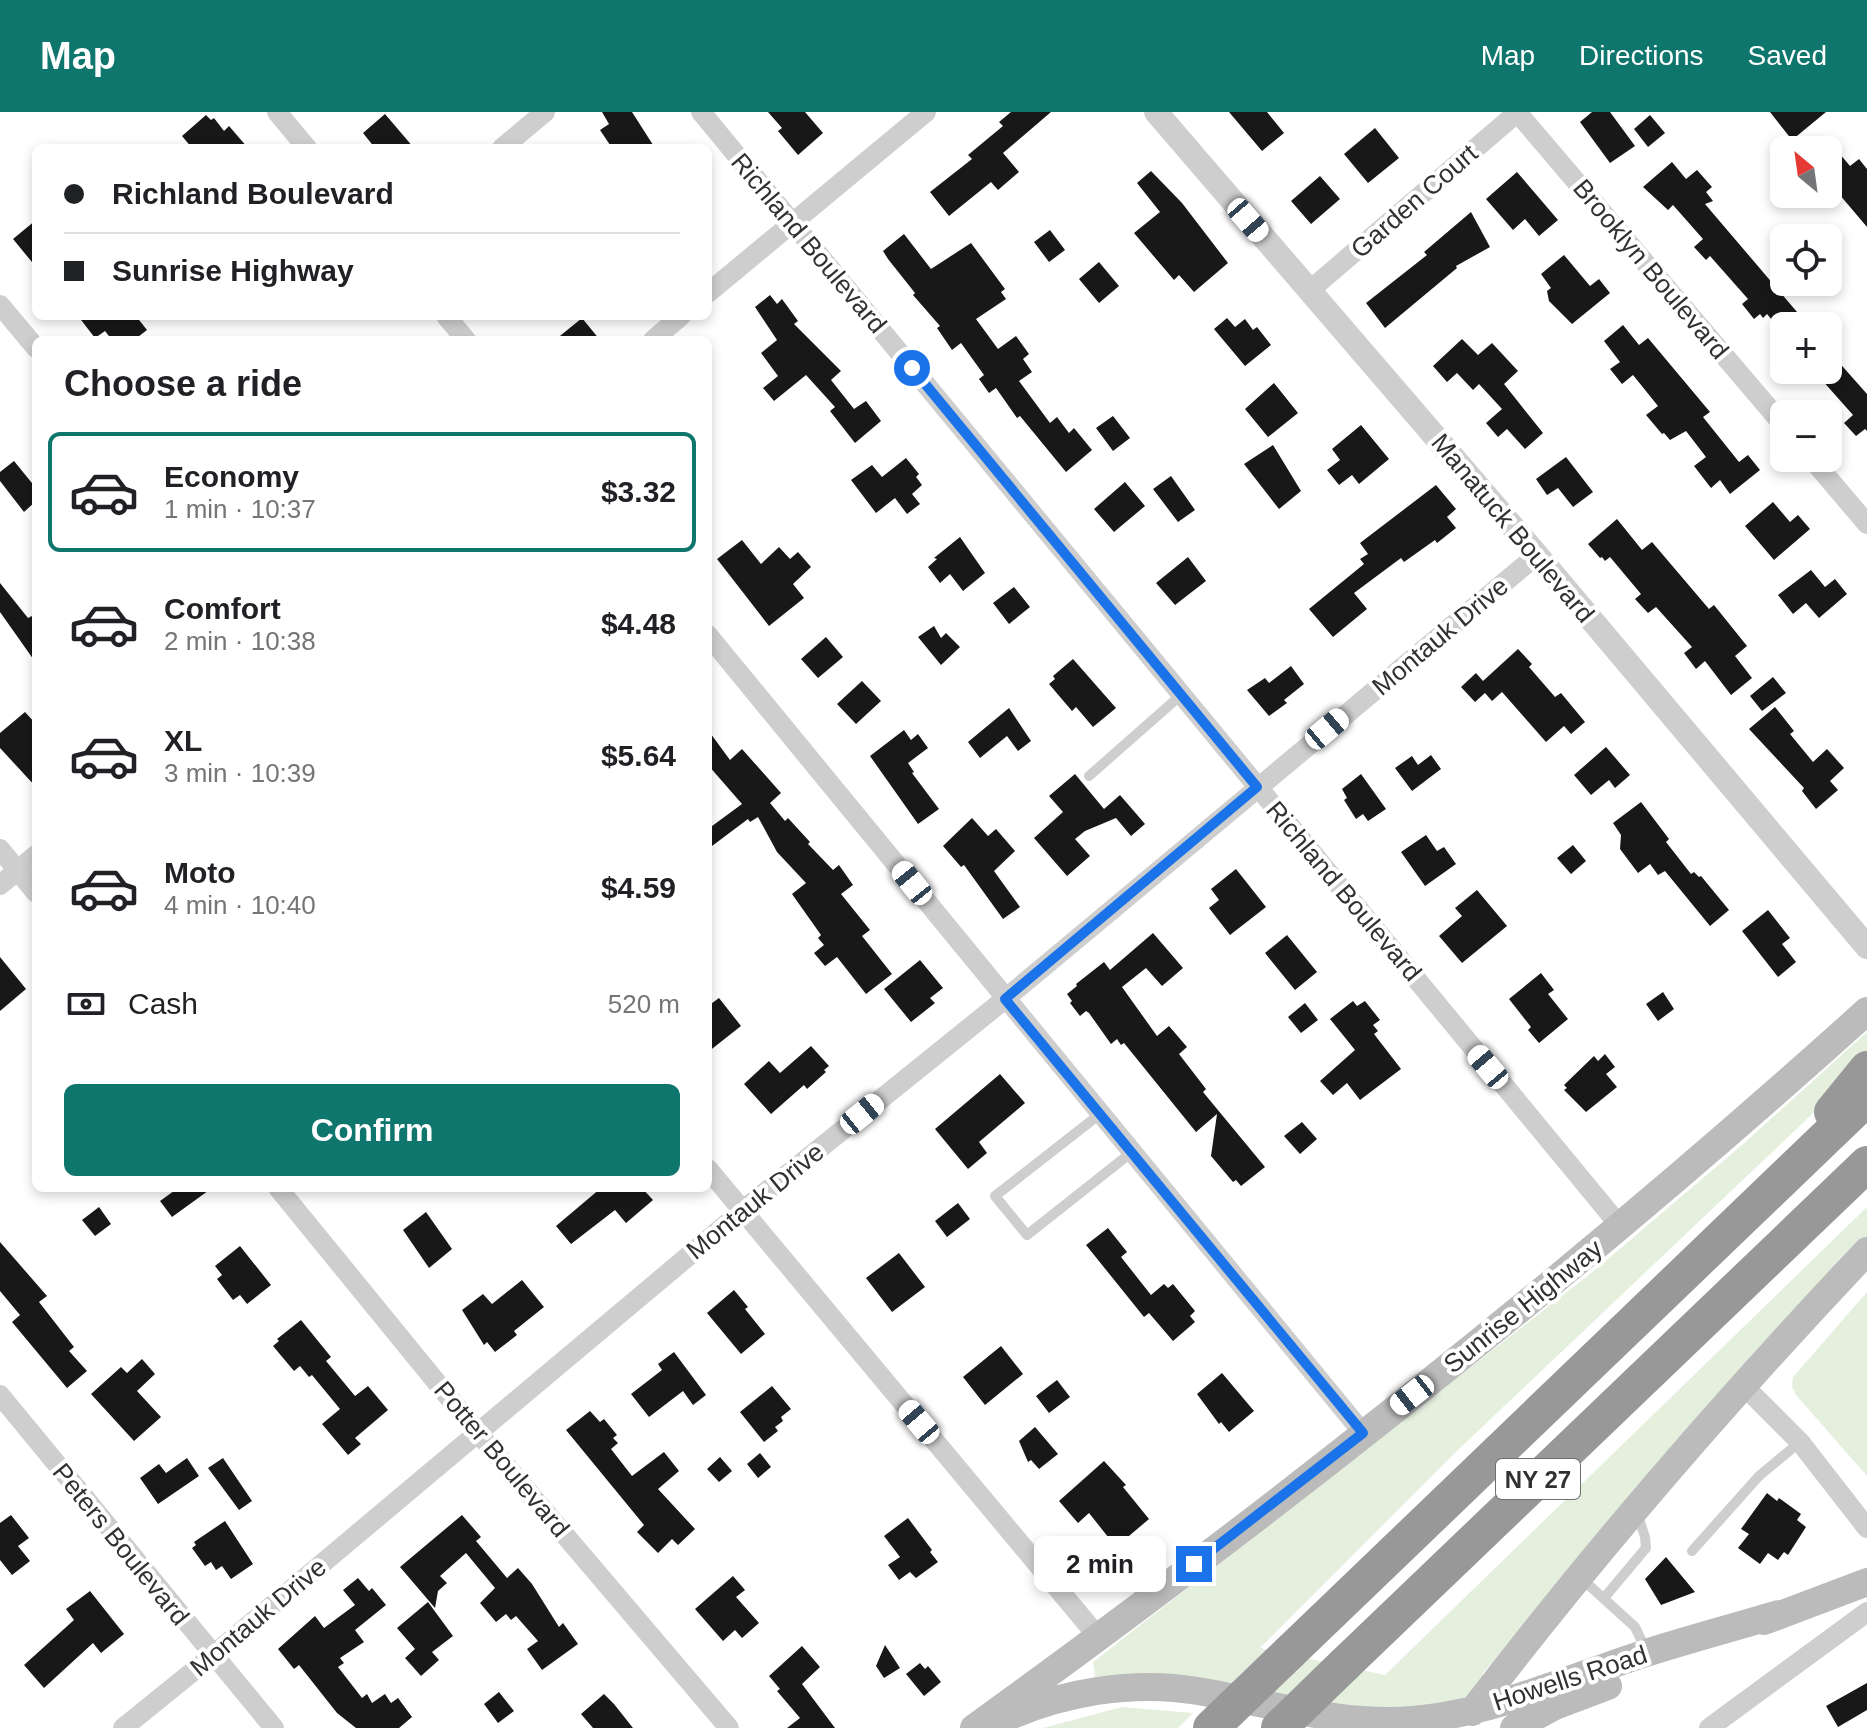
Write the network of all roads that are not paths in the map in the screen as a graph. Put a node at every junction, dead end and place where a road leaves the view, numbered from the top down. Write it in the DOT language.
graph roads {
  1 [pos="277,112"];
  2 [pos="545,112"];
  3 [pos="701,112"];
  4 [pos="926,112"];
  5 [pos="1156,112"];
  6 [pos="1518,112"];
  7 [pos="304,144"];
  8 [pos="507,144"];
  9 [pos="792,223"];
  10 [pos="712,290"];
  11 [pos="1309,291"];
  12 [pos="0,305"];
  13 [pos="449,320"];
  14 [pos="676,320"];
  15 [pos="463,336"];
  16 [pos="658,336"];
  17 [pos="32,343"];
  18 [pos="1770,409"];
  19 [pos="1823,472"];
  20 [pos="1867,524"];
  21 [pos="1537,555"];
  22 [pos="712,640"];
  23 [pos="1181,695"];
  24 [pos="1089,776"];
  25 [pos="1257,787"];
  26 [pos="0,849"];
  27 [pos="32,859"];
  28 [pos="18,871"];
  29 [pos="0,885"];
  30 [pos="32,888"];
  31 [pos="1867,947"];
  32 [pos="1005,999"];
  33 [pos="1867,1011"];
  34 [pos="1867,1069"];
  35 [pos="1867,1098"];
  36 [pos="1100,1114"];
  37 [pos="1132,1152"];
  38 [pos="1867,1164"];
  39 [pos="712,1174"];
  40 [pos="1867,1181"];
  41 [pos="281,1192"];
  42 [pos="1761,1200"];
  43 [pos="742,1211"];
  44 [pos="1620,1226"];
  45 [pos="1867,1251"];
  46 [pos="1732,1294"];
  47 [pos="1743,1385"];
  48 [pos="0,1395"];
  49 [pos="478,1433"];
  50 [pos="1363,1433"];
  51 [pos="1800,1442"];
  52 [pos="1636,1510"];
  53 [pos="1867,1528"];
  54 [pos="1692,1551"];
  55 [pos="1580,1577"];
  56 [pos="1867,1582"];
  57 [pos="1604,1598"];
  58 [pos="1867,1612"];
  59 [pos="1779,1614"];
  60 [pos="1099,1638"];
  61 [pos="1647,1652"];
  62 [pos="212,1656"];
  63 [pos="1270,1717"];
  64 [pos="1467,1718"];
  65 [pos="123,1728"];
  66 [pos="274,1728"];
  67 [pos="729,1728"];
  68 [pos="974,1728"];
  69 [pos="983,1728"];
  70 [pos="1211,1728"];
  71 [pos="1294,1728"];
  72 [pos="1514,1728"];
  73 [pos="1709,1728"];
  1 -- 7 [label="street"];
  2 -- 8 [label="street"];
  3 -- 9 [label="street, Richland Boulevard"];
  4 -- 9 [label="street"];
  5 -- 11 [label="street, Manatuck Boulevard"];
  6 -- 11 [label="street, Garden Court"];
  6 -- 18 [label="street, Brooklyn Boulevard"];
  9 -- 10 [label="street"];
  9 -- 23 [label="street, Richland Boulevard"];
  11 -- 21 [label="street, Manatuck Boulevard"];
  12 -- 17 [label="street"];
  13 -- 15 [label="street"];
  14 -- 16 [label="street"];
  19 -- 20 [label="street"];
  21 -- 25 [label="street, Montauk Drive"];
  21 -- 31 [label="street, Manatuck Boulevard"];
  22 -- 32 [label="street"];
  23 -- 24 [label="lane"];
  23 -- 25 [label="street, Richland Boulevard"];
  25 -- 32 [label="street, Montauk Drive"];
  25 -- 44 [label="street, Richland Boulevard"];
  26 -- 28 [label="street"];
  27 -- 28 [label="street"];
  28 -- 29 [label="street"];
  28 -- 30 [label="street"];
  32 -- 36 [label="street"];
  32 -- 43 [label="street, Montauk Drive"];
  33 -- 44 [label="main road, Sunrise Highway"];
  34 -- 42 [label="highway"];
  35 -- 42 [label="highway, NY 27"];
  36 -- 37 [label="street"];
  36 -- 37 [label="lane"];
  37 -- 50 [label="street"];
  38 -- 46 [label="highway, NY 27"];
  39 -- 43 [label="street"];
  40 -- 46 [label="highway"];
  41 -- 49 [label="street, Potter Boulevard"];
  42 -- 70 [label="highway, NY 27, bridge"];
  43 -- 49 [label="street, Montauk Drive"];
  43 -- 60 [label="street"];
  44 -- 50 [label="main road, Sunrise Highway"];
  45 -- 47 [label="main road"];
  46 -- 63 [label="highway, NY 27, bridge"];
  47 -- 51 [label="street"];
  47 -- 52 [label="main road"];
  48 -- 62 [label="street, Peters Boulevard"];
  49 -- 62 [label="street, Montauk Drive"];
  49 -- 67 [label="street, Potter Boulevard"];
  50 -- 60 [label="main road, Sunrise Highway"];
  51 -- 53 [label="street"];
  51 -- 54 [label="lane"];
  52 -- 55 [label="main road"];
  52 -- 57 [label="lane"];
  55 -- 57 [label="lane"];
  55 -- 64 [label="main road"];
  56 -- 59 [label="main road, Howells Road"];
  57 -- 61 [label="lane"];
  58 -- 73 [label="street"];
  59 -- 61 [label="main road, Howells Road"];
  59 -- 72 [label="main road, Howells Road"];
  60 -- 68 [label="main road, Sunrise Highway"];
  61 -- 64 [label="main road, Howells Road"];
  62 -- 65 [label="street, Montauk Drive"];
  62 -- 66 [label="street, Peters Boulevard"];
  63 -- 64 [label="main road, Howells Road"];
  63 -- 69 [label="main road, Howells Road"];
  63 -- 71 [label="main road"];
}
